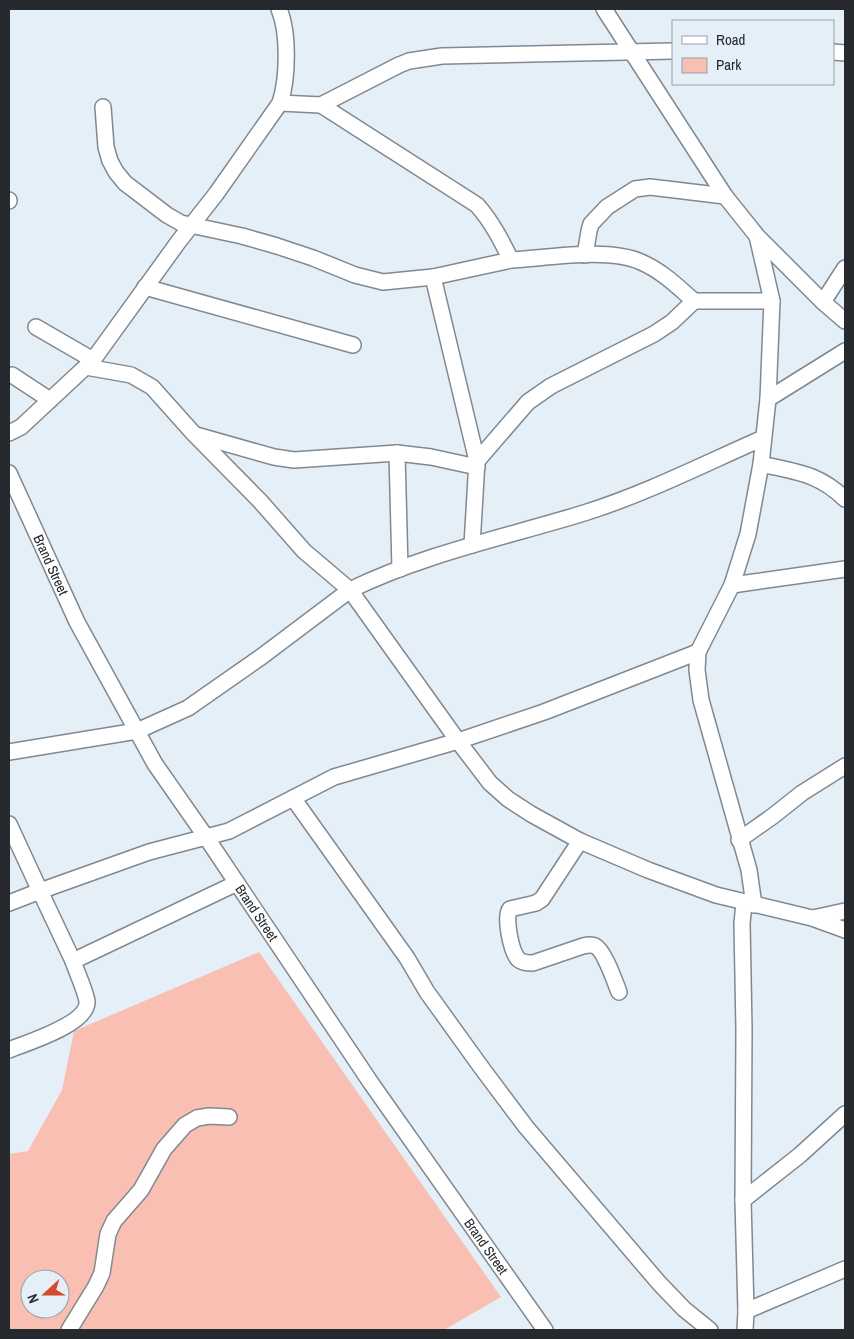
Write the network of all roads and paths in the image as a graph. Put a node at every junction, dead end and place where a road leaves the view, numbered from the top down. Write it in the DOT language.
graph roads {
  1 [pos="279,9"];
  2 [pos="604,9"];
  3 [pos="672,51"];
  4 [pos="633,52"];
  5 [pos="280,103"];
  6 [pos="321,105"];
  7 [pos="103,107"];
  8 [pos="725,196"];
  9 [pos="190,226"];
  10 [pos="757,236"];
  11 [pos="585,255"];
  12 [pos="511,260"];
  13 [pos="845,268"];
  14 [pos="433,277"];
  15 [pos="145,287"];
  16 [pos="694,301"];
  17 [pos="772,301"];
  18 [pos="823,302"];
  19 [pos="845,321"];
  20 [pos="36,328"];
  21 [pos="353,345"];
  22 [pos="845,351"];
  23 [pos="90,364"];
  24 [pos="12,375"];
  25 [pos="768,399"];
  26 [pos="50,400"];
  27 [pos="9,433"];
  28 [pos="194,434"];
  29 [pos="763,438"];
  30 [pos="397,453"];
  31 [pos="477,464"];
  32 [pos="761,464"];
  33 [pos="9,473"];
  34 [pos="845,499"];
  35 [pos="472,545"];
  36 [pos="400,569"];
  37 [pos="845,569"];
  38 [pos="732,585"];
  39 [pos="350,590"];
  40 [pos="698,652"];
  41 [pos="137,732"];
  42 [pos="458,741"];
  43 [pos="9,752"];
  44 [pos="845,766"];
  45 [pos="293,798"];
  46 [pos="9,824"];
  47 [pos="206,837"];
  48 [pos="739,840"];
  49 [pos="580,841"];
  50 [pos="237,883"];
  51 [pos="40,891"];
  52 [pos="9,904"];
  53 [pos="749,904"];
  54 [pos="845,912"];
  55 [pos="812,918"];
  56 [pos="845,930"];
  57 [pos="73,961"];
  58 [pos="619,992"];
  59 [pos="9,1050"];
  60 [pos="845,1114"];
  61 [pos="229,1117"];
  62 [pos="743,1200"];
  63 [pos="845,1269"];
  64 [pos="746,1311"];
  65 [pos="69,1330"];
  66 [pos="545,1330"];
  67 [pos="710,1330"];
  68 [pos="745,1330"];
  1 -- 5 [label="street"];
  2 -- 4 [label="street"];
  3 -- 4 [label="street"];
  4 -- 6 [label="street"];
  4 -- 8 [label="street"];
  5 -- 6 [label="street"];
  5 -- 9 [label="street"];
  6 -- 12 [label="street"];
  7 -- 9 [label="street"];
  8 -- 10 [label="street"];
  8 -- 11 [label="street"];
  9 -- 14 [label="street"];
  9 -- 15 [label="street"];
  10 -- 17 [label="street"];
  10 -- 18 [label="street"];
  11 -- 12 [label="street"];
  11 -- 16 [label="street"];
  12 -- 14 [label="street"];
  13 -- 18 [label="street"];
  14 -- 31 [label="street"];
  15 -- 21 [label="street"];
  15 -- 23 [label="street"];
  16 -- 17 [label="street"];
  16 -- 31 [label="street"];
  17 -- 25 [label="street"];
  18 -- 19 [label="street"];
  20 -- 23 [label="street"];
  22 -- 25 [label="street"];
  23 -- 26 [label="street"];
  23 -- 28 [label="street"];
  24 -- 26 [label="street"];
  25 -- 29 [label="street"];
  26 -- 27 [label="street"];
  28 -- 30 [label="street"];
  28 -- 39 [label="street"];
  29 -- 32 [label="street"];
  29 -- 35 [label="street"];
  30 -- 31 [label="street"];
  30 -- 36 [label="street"];
  31 -- 35 [label="street"];
  32 -- 34 [label="street"];
  32 -- 38 [label="street"];
  33 -- 41 [label="street, Brand Street"];
  35 -- 36 [label="street"];
  36 -- 39 [label="street"];
  37 -- 38 [label="street"];
  38 -- 40 [label="street"];
  39 -- 41 [label="street"];
  39 -- 42 [label="street"];
  40 -- 42 [label="street"];
  40 -- 48 [label="street"];
  41 -- 43 [label="street"];
  41 -- 47 [label="street, Brand Street"];
  42 -- 45 [label="street"];
  42 -- 49 [label="street"];
  44 -- 48 [label="street"];
  45 -- 47 [label="street"];
  45 -- 67 [label="street"];
  46 -- 51 [label="street"];
  47 -- 50 [label="street, Brand Street"];
  47 -- 51 [label="street"];
  48 -- 53 [label="street"];
  49 -- 53 [label="street"];
  49 -- 58 [label="street"];
  50 -- 57 [label="street"];
  50 -- 66 [label="street, Brand Street"];
  51 -- 52 [label="street"];
  51 -- 57 [label="street"];
  53 -- 55 [label="street"];
  53 -- 62 [label="street"];
  54 -- 55 [label="street"];
  55 -- 56 [label="street"];
  57 -- 59 [label="street"];
  60 -- 62 [label="street"];
  61 -- 65 [label="street"];
  62 -- 64 [label="street"];
  63 -- 64 [label="street"];
  64 -- 68 [label="street"];
}
